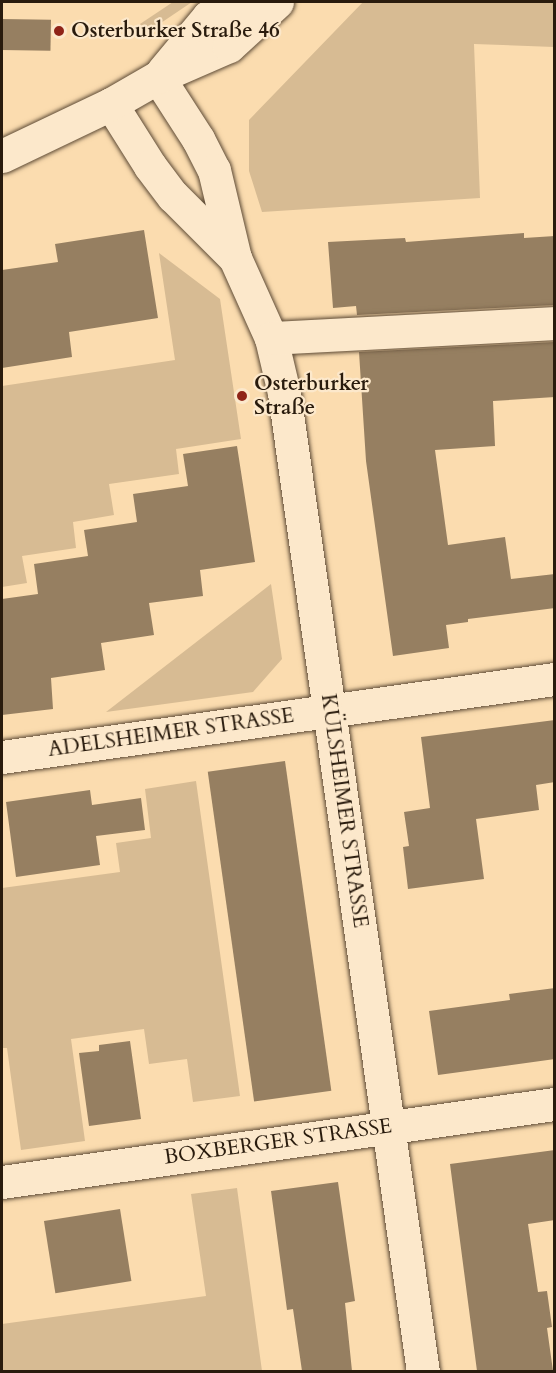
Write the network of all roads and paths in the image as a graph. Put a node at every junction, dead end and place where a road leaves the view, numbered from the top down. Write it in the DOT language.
graph roads {
  1 [pos="237,2"];
  2 [pos="277,2"];
  3 [pos="158,76"];
  4 [pos="111,104"];
  5 [pos="2,156"];
  6 [pos="235,258"];
  7 [pos="555,323"];
  8 [pos="271,339"];
  9 [pos="555,679"];
  10 [pos="330,710"];
  11 [pos="2,758"];
  12 [pos="555,1104"];
  13 [pos="388,1127"];
  14 [pos="2,1182"];
  15 [pos="423,1371"];
  1 -- 3 [label="street"];
  2 -- 3 [label="street"];
  3 -- 4 [label="street"];
  3 -- 6 [label="street, KÜLSHEIMER STRASSE"];
  4 -- 5 [label="street"];
  4 -- 6 [label="street, KÜLSHEIMER STRASSE"];
  6 -- 8 [label="street, KÜLSHEIMER STRASSE"];
  7 -- 8 [label="street"];
  8 -- 10 [label="street, KÜLSHEIMER STRASSE"];
  9 -- 10 [label="street, ADELSHEIMER STRASSE"];
  10 -- 11 [label="street, ADELSHEIMER STRASSE"];
  10 -- 13 [label="street, KÜLSHEIMER STRASSE"];
  12 -- 13 [label="street, BOXBERGER STRASSE"];
  13 -- 14 [label="street, BOXBERGER STRASSE"];
  13 -- 15 [label="street, KÜLSHEIMER STRASSE"];
}
